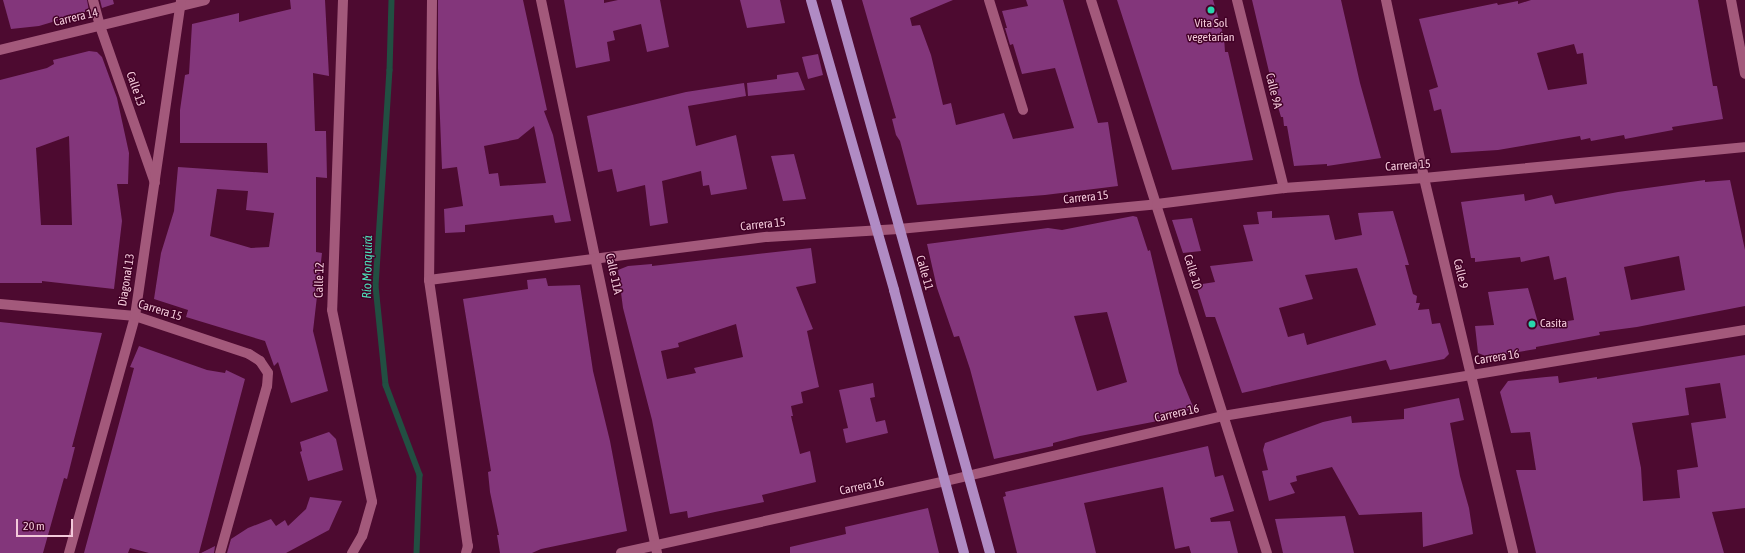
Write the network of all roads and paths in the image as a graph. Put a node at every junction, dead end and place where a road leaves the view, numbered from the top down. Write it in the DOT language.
graph roads {
  1 [pos="94,0"];
  2 [pos="205,0"];
  3 [pos="343,0"];
  4 [pos="432,0"];
  5 [pos="541,0"];
  6 [pos="811,0"];
  7 [pos="836,0"];
  8 [pos="989,0"];
  9 [pos="1091,0"];
  10 [pos="1237,0"];
  11 [pos="1386,0"];
  12 [pos="1731,0"];
  13 [pos="180,3"];
  14 [pos="100,26"];
  15 [pos="0,50"];
  16 [pos="1745,74"];
  17 [pos="1023,110"];
  18 [pos="1745,147"];
  19 [pos="1424,178"];
  20 [pos="156,185"];
  21 [pos="1284,188"];
  22 [pos="1157,204"];
  23 [pos="876,229"];
  24 [pos="899,229"];
  25 [pos="596,257"];
  26 [pos="429,280"];
  27 [pos="0,304"];
  28 [pos="135,316"];
  29 [pos="1745,330"];
  30 [pos="1470,376"];
  31 [pos="1223,416"];
  32 [pos="968,476"];
  33 [pos="946,481"];
  34 [pos="656,549"];
  35 [pos="69,553"];
  36 [pos="220,553"];
  37 [pos="352,553"];
  38 [pos="466,553"];
  39 [pos="622,553"];
  40 [pos="964,553"];
  41 [pos="990,553"];
  42 [pos="1267,553"];
  43 [pos="1513,553"];
  1 -- 14 [label="street, Calle 13"];
  2 -- 13 [label="street, Carrera 14"];
  3 -- 37 [label="street, Calle 12"];
  4 -- 26 [label="street"];
  5 -- 25 [label="street, Calle 11A"];
  6 -- 23 [label="main road"];
  7 -- 24 [label="main road, Calle 11"];
  8 -- 17 [label="street"];
  9 -- 22 [label="street, Calle 10"];
  10 -- 21 [label="street, Calle 9A"];
  11 -- 19 [label="street, Calle 9"];
  12 -- 16 [label="street"];
  13 -- 14 [label="street, Carrera 14"];
  13 -- 20 [label="street, Diagonal 13"];
  14 -- 15 [label="street, Carrera 14"];
  14 -- 20 [label="street, Calle 13"];
  18 -- 19 [label="street, Carrera 15"];
  19 -- 21 [label="street, Carrera 15"];
  19 -- 30 [label="street, Calle 9"];
  20 -- 28 [label="street, Diagonal 13"];
  21 -- 22 [label="street, Carrera 15"];
  22 -- 24 [label="street, Carrera 15"];
  22 -- 31 [label="street, Calle 10"];
  23 -- 24 [label="street, Carrera 15"];
  23 -- 25 [label="street, Carrera 15"];
  23 -- 33 [label="main road"];
  24 -- 32 [label="main road, Calle 11"];
  25 -- 26 [label="street, Carrera 15"];
  25 -- 34 [label="street, Calle 11A"];
  26 -- 38 [label="street"];
  27 -- 28 [label="street, Carrera 15"];
  28 -- 35 [label="street, Diagonal 13"];
  28 -- 36 [label="street, Carrera 15"];
  29 -- 30 [label="street, Carrera 16"];
  30 -- 31 [label="street, Carrera 16"];
  30 -- 43 [label="street, Calle 9"];
  31 -- 32 [label="street, Carrera 16"];
  31 -- 42 [label="street, Calle 10"];
  32 -- 33 [label="street, Carrera 16"];
  32 -- 41 [label="main road, Calle 11"];
  33 -- 34 [label="street, Carrera 16"];
  33 -- 40 [label="main road"];
  34 -- 39 [label="street, Carrera 16"];
}
